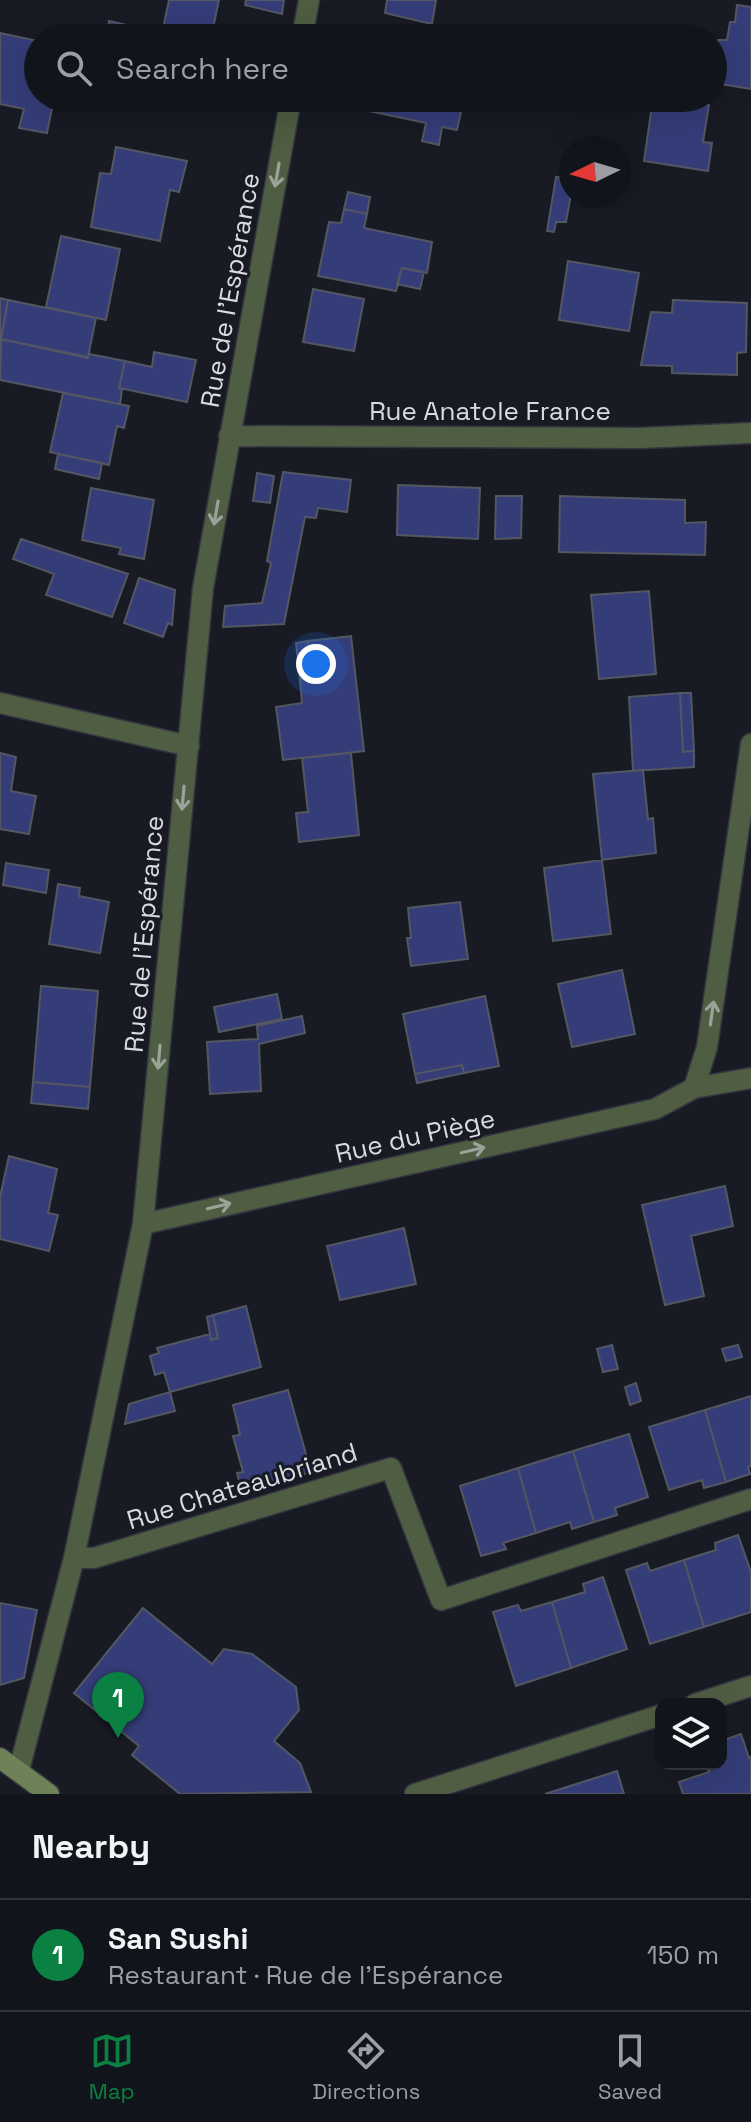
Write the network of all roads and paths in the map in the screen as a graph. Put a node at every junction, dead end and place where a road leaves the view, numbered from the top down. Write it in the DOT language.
graph roads {
  1 [pos="309,0"];
  2 [pos="305,24"];
  3 [pos="288,112"];
  4 [pos="751,433"];
  5 [pos="229,436"];
  6 [pos="0,703"];
  7 [pos="751,744"];
  8 [pos="189,746"];
  9 [pos="748,791"];
  10 [pos="751,1078"];
  11 [pos="694,1088"];
  12 [pos="143,1224"];
  13 [pos="751,1499"];
  14 [pos="74,1558"];
  15 [pos="751,1686"];
  16 [pos="714,1698"];
  17 [pos="655,1717"];
  18 [pos="0,1758"];
  19 [pos="19,1770"];
  20 [pos="49,1794"];
  21 [pos="415,1794"];
  1 -- 2 [label="street"];
  3 -- 5 [label="street, Rue de l'Espérance, one-way"];
  4 -- 5 [label="street, Rue Anatole France"];
  5 -- 8 [label="street, Rue de l'Espérance, one-way"];
  6 -- 8 [label="street"];
  7 -- 9 [label="street"];
  8 -- 12 [label="street, Rue de l'Espérance, one-way"];
  11 -- 9 [label="street, one-way"];
  10 -- 11 [label="street, Rue du Piège"];
  12 -- 11 [label="street, Rue du Piège, one-way"];
  12 -- 14 [label="street, Rue de l'Espérance"];
  13 -- 14 [label="street, Rue Chateaubriand"];
  14 -- 19 [label="street, Rue de l'Espérance"];
  15 -- 16 [label="street"];
  17 -- 21 [label="street"];
  18 -- 19 [label="street"];
  19 -- 20 [label="street"];
}
